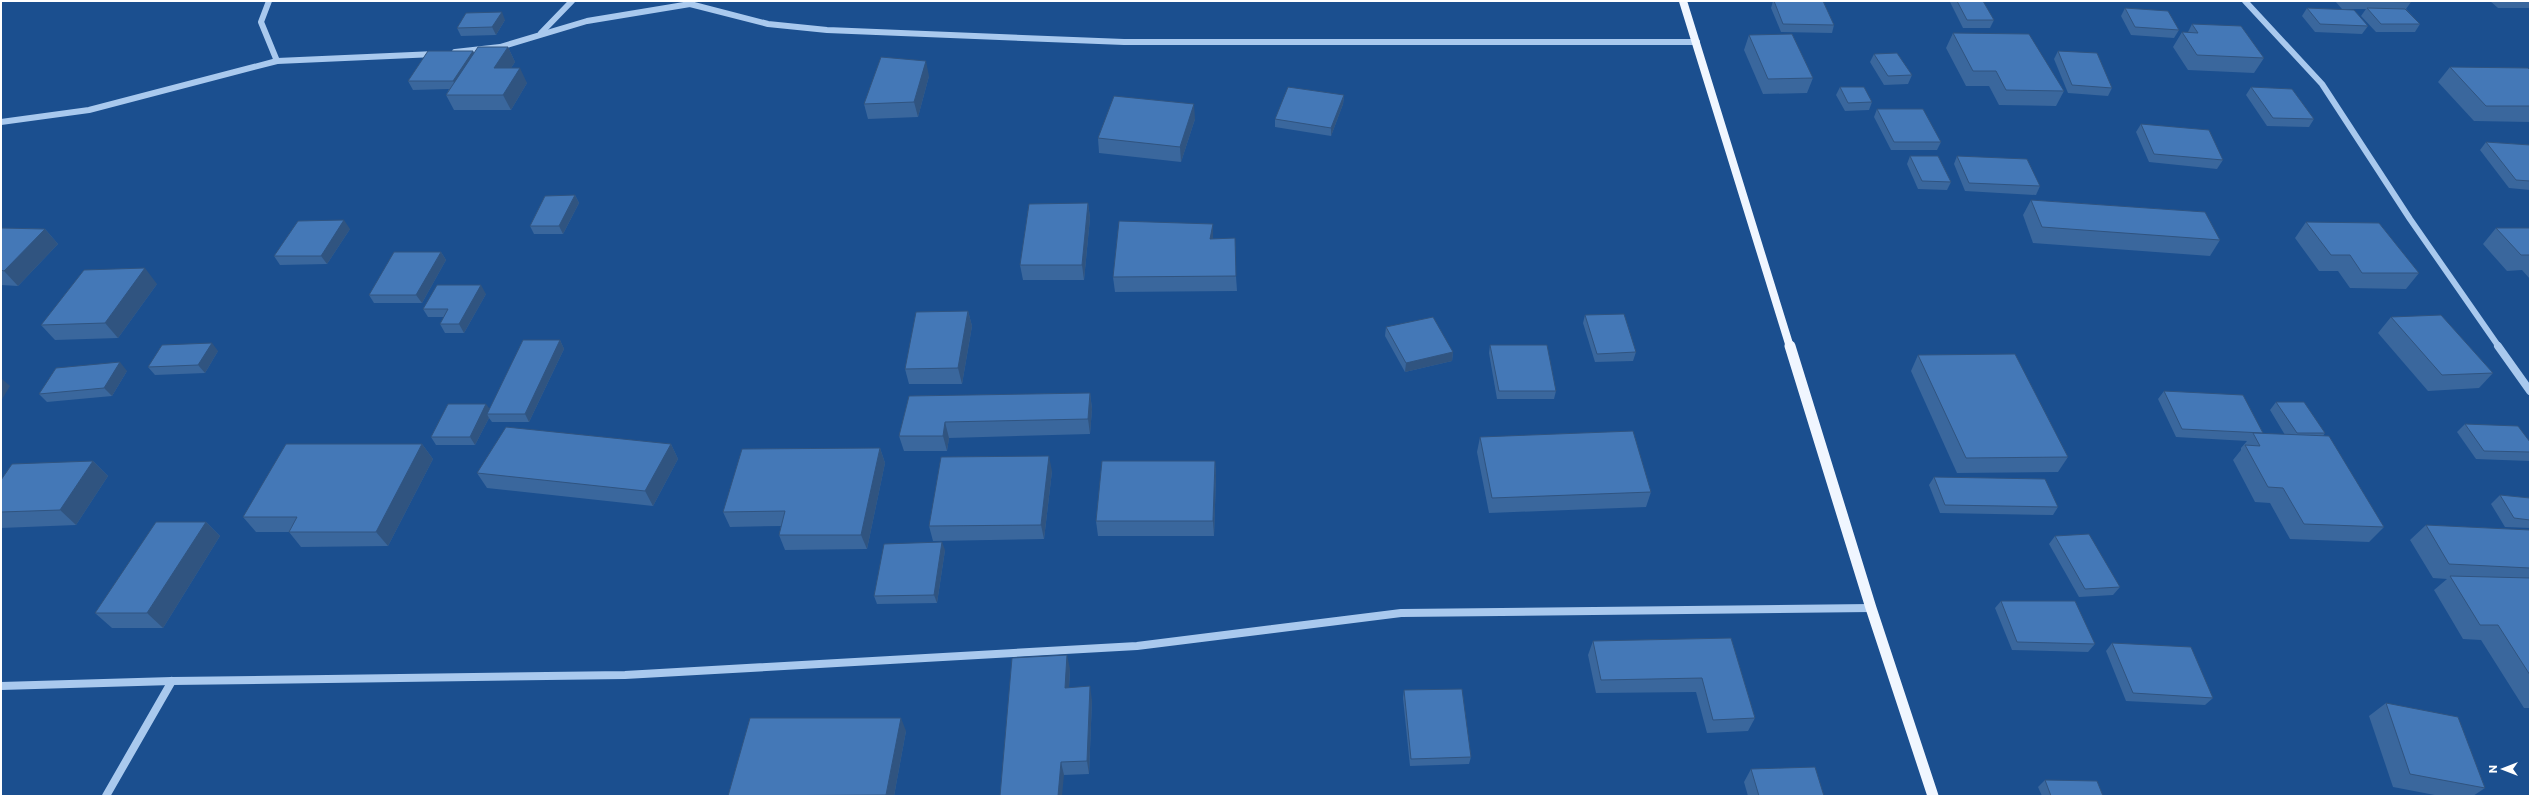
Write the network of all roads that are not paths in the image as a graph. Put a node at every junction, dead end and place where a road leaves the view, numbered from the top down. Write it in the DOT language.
graph roads {
  1 [pos="269,1"];
  2 [pos="572,1"];
  3 [pos="1683,1"];
  4 [pos="2245,1"];
  5 [pos="688,3"];
  6 [pos="540,34"];
  7 [pos="1697,42"];
  8 [pos="451,52"];
  9 [pos="444,53"];
  10 [pos="277,61"];
  11 [pos="1,122"];
  12 [pos="2530,392"];
  13 [pos="1871,608"];
  14 [pos="172,681"];
  15 [pos="1,686"];
  16 [pos="106,796"];
  17 [pos="1933,796"];
  1 -- 10 [label="street"];
  2 -- 6 [label="street"];
  3 -- 7 [label="main road"];
  4 -- 12 [label="street"];
  5 -- 6 [label="street"];
  5 -- 7 [label="street"];
  6 -- 8 [label="street"];
  7 -- 13 [label="main road"];
  9 -- 10 [label="street"];
  10 -- 11 [label="street"];
  13 -- 14 [label="street"];
  13 -- 17 [label="main road"];
  14 -- 15 [label="street"];
  14 -- 16 [label="street"];
}
